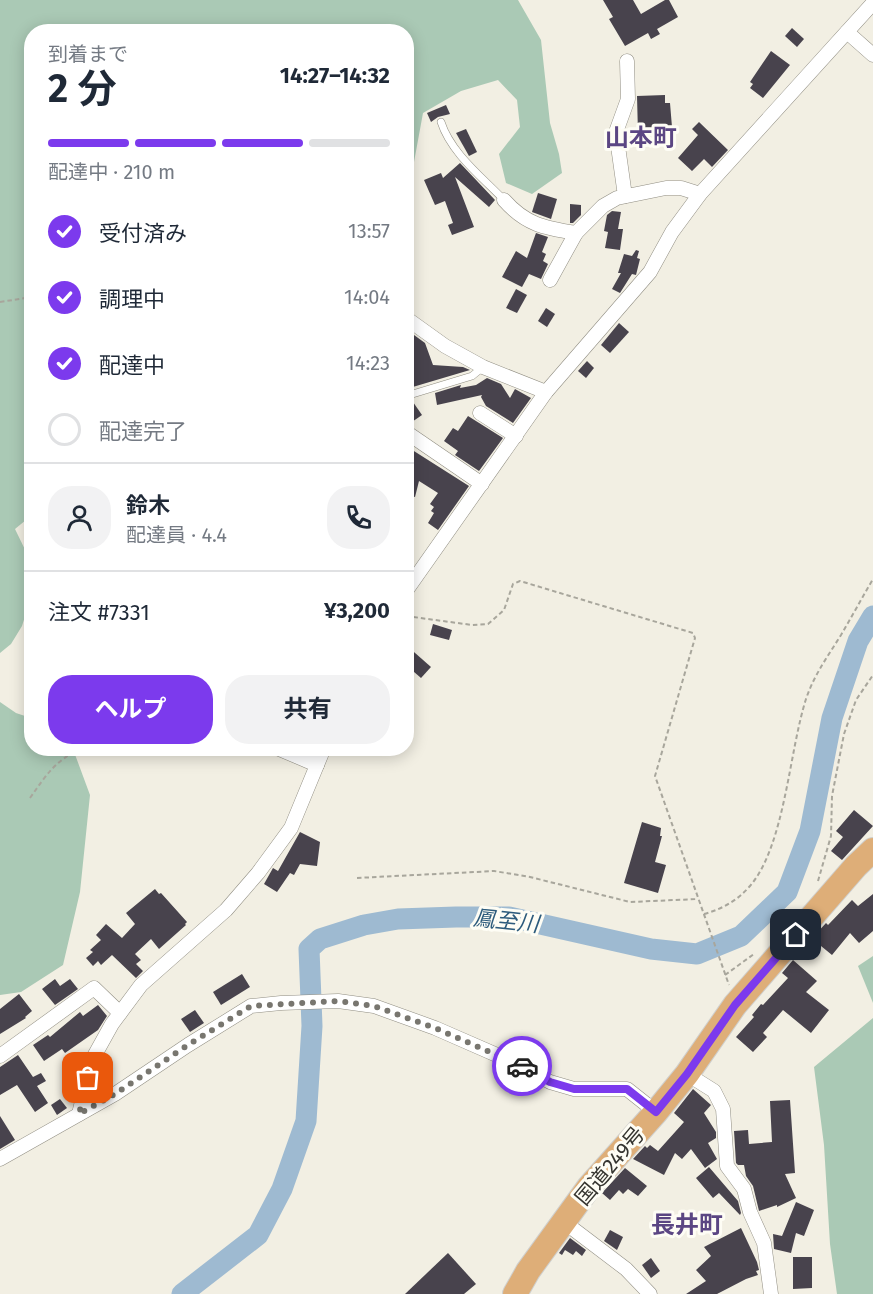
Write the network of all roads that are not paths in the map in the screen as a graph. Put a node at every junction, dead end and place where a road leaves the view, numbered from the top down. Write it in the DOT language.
graph roads {
  1 [pos="873,3"];
  2 [pos="847,32"];
  3 [pos="873,54"];
  4 [pos="627,61"];
  5 [pos="441,122"];
  6 [pos="700,194"];
  7 [pos="625,196"];
  8 [pos="504,200"];
  9 [pos="576,233"];
  10 [pos="550,280"];
  11 [pos="414,324"];
  12 [pos="483,367"];
  13 [pos="546,392"];
  14 [pos="414,394"];
  15 [pos="480,413"];
  16 [pos="516,436"];
  17 [pos="414,437"];
  18 [pos="482,484"];
  19 [pos="414,580"];
  20 [pos="296,756"];
  21 [pos="321,756"];
  22 [pos="317,765"];
  23 [pos="873,850"];
  24 [pos="120,1013"];
  25 [pos="0,1056"];
  26 [pos="687,1074"];
  27 [pos="656,1112"];
  28 [pos="79,1114"];
  29 [pos="0,1159"];
  30 [pos="564,1222"];
  31 [pos="514,1294"];
  32 [pos="651,1294"];
  33 [pos="771,1294"];
  1 -- 2 [label="street"];
  2 -- 3 [label="street"];
  2 -- 6 [label="street"];
  4 -- 7 [label="street"];
  5 -- 8 [label="lane"];
  6 -- 7 [label="street"];
  6 -- 13 [label="street"];
  7 -- 9 [label="street"];
  8 -- 9 [label="street"];
  9 -- 10 [label="street"];
  11 -- 12 [label="street"];
  12 -- 13 [label="street"];
  12 -- 14 [label="lane"];
  13 -- 16 [label="street"];
  15 -- 16 [label="street"];
  16 -- 18 [label="street"];
  17 -- 18 [label="street"];
  18 -- 19 [label="street"];
  20 -- 22 [label="street"];
  21 -- 22 [label="street"];
  22 -- 24 [label="street"];
  23 -- 26 [label="highway, 国道249号"];
  24 -- 25 [label="street"];
  24 -- 28 [label="street"];
  26 -- 27 [label="highway, 国道249号"];
  26 -- 33 [label="street"];
  27 -- 28 [label="street"];
  27 -- 30 [label="highway, 国道249号"];
  28 -- 29 [label="street"];
  30 -- 31 [label="highway, 国道249号"];
  30 -- 32 [label="street"];
}
